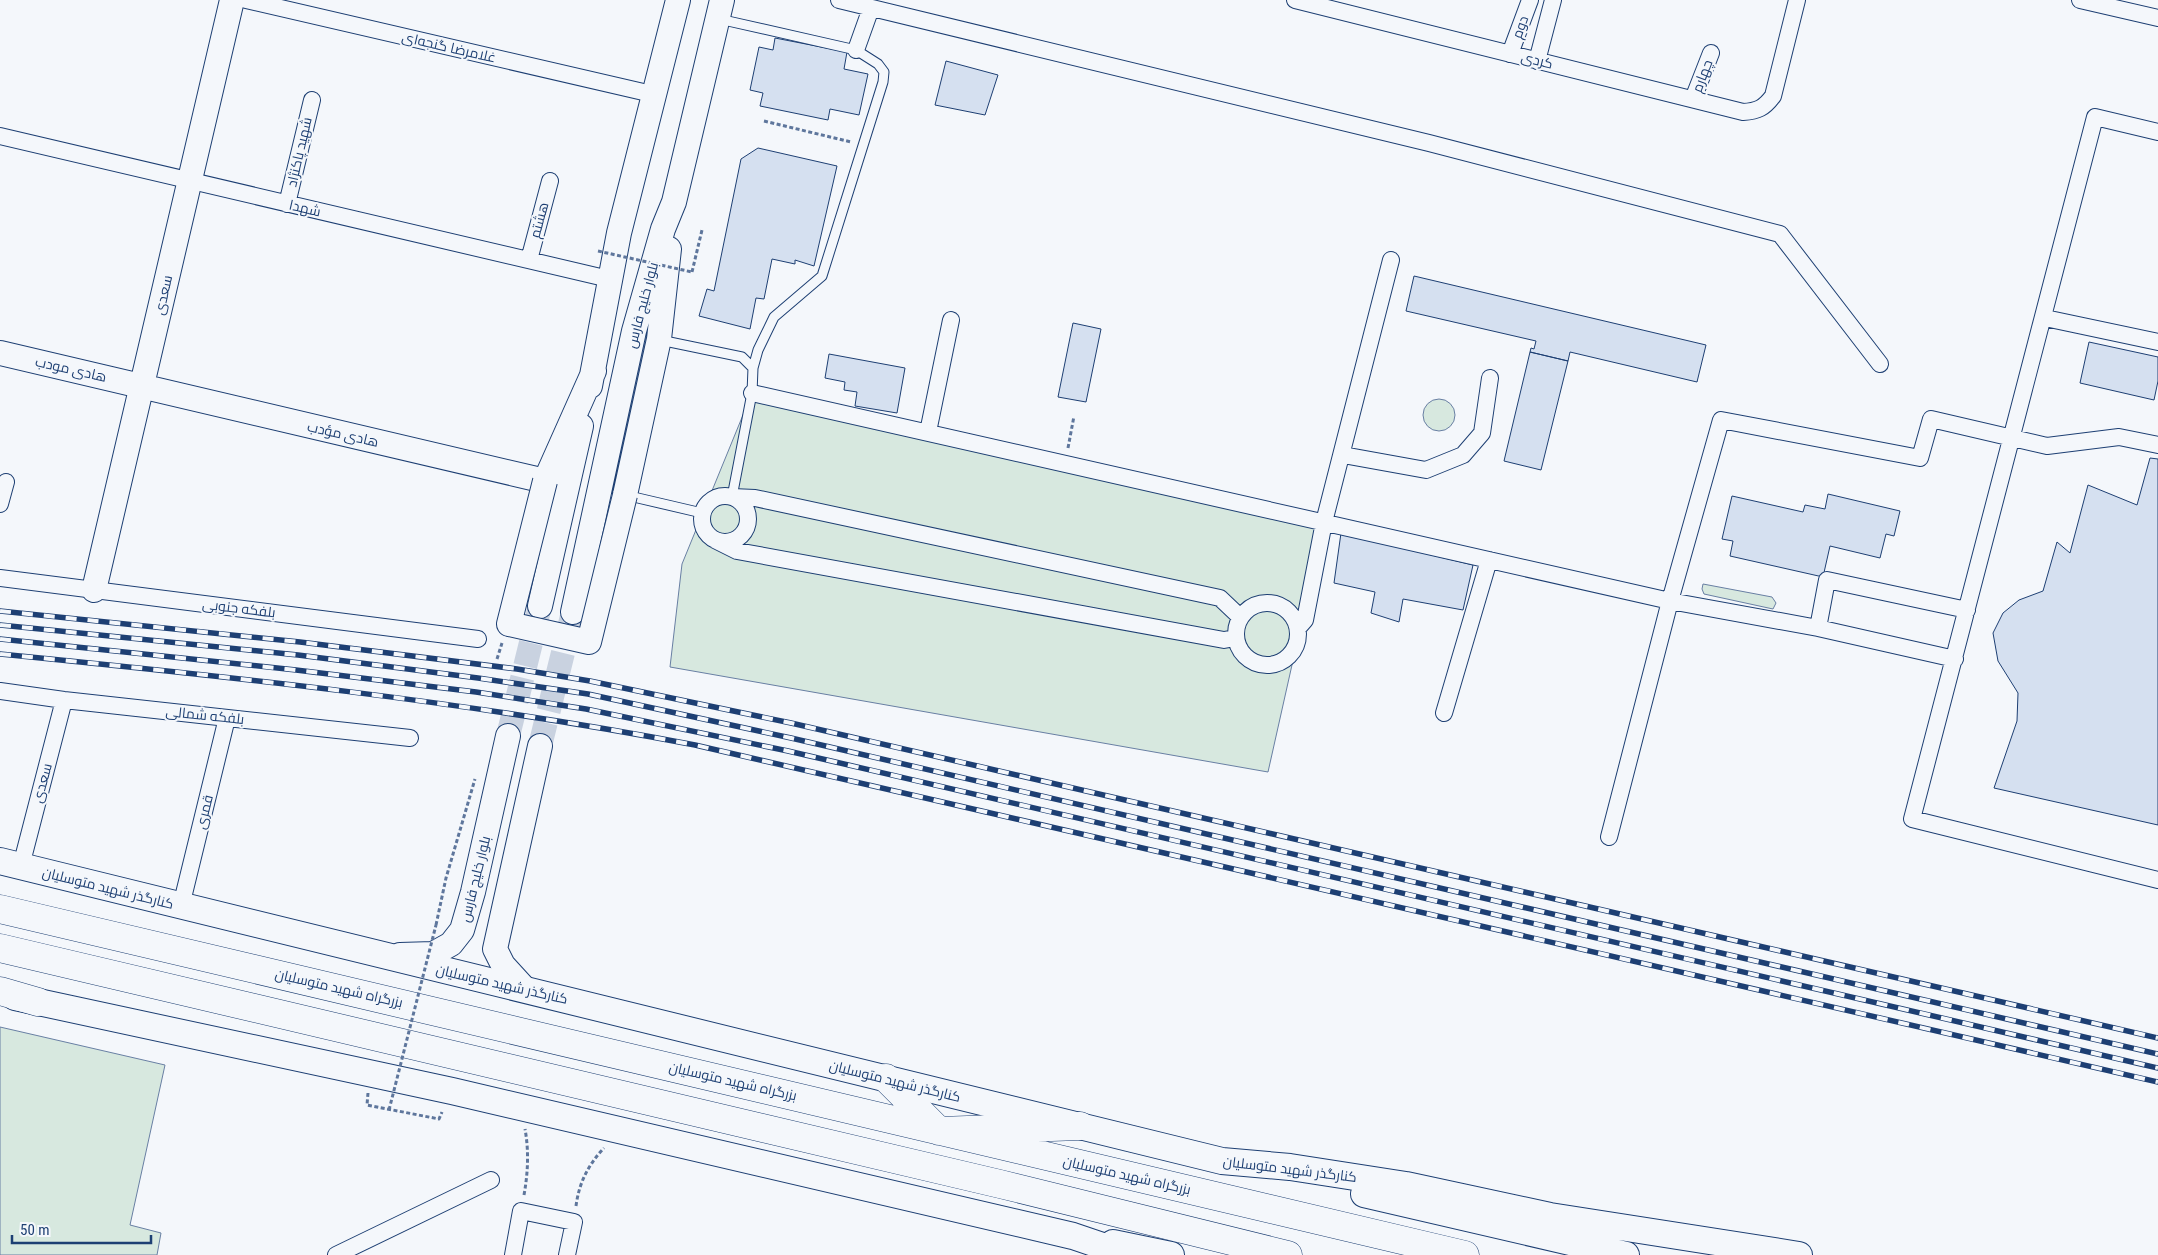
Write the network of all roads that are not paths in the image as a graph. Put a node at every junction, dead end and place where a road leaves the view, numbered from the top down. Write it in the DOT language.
graph roads {
  1 [pos="232,0"];
  2 [pos="246,0"];
  3 [pos="678,0"];
  4 [pos="839,0"];
  5 [pos="1295,0"];
  6 [pos="1530,0"];
  7 [pos="1552,0"];
  8 [pos="1797,0"];
  9 [pos="2080,0"];
  10 [pos="2103,3"];
  11 [pos="871,8"];
  12 [pos="720,9"];
  13 [pos="2158,18"];
  14 [pos="856,50"];
  15 [pos="1711,53"];
  16 [pos="1510,54"];
  17 [pos="1537,60"];
  18 [pos="652,94"];
  19 [pos="1693,99"];
  20 [pos="312,100"];
  21 [pos="2158,132"];
  22 [pos="0,136"];
  23 [pos="189,180"];
  24 [pos="550,181"];
  25 [pos="674,202"];
  26 [pos="287,204"];
  27 [pos="528,260"];
  28 [pos="1391,260"];
  29 [pos="609,279"];
  30 [pos="2045,318"];
  31 [pos="951,320"];
  32 [pos="659,340"];
  33 [pos="2158,342"];
  34 [pos="0,353"];
  35 [pos="1880,364"];
  36 [pos="753,368"];
  37 [pos="594,371"];
  38 [pos="1490,378"];
  39 [pos="141,386"];
  40 [pos="752,392"];
  41 [pos="928,432"];
  42 [pos="2013,437"];
  43 [pos="2158,445"];
  44 [pos="1343,455"];
  45 [pos="546,481"];
  46 [pos="6,482"];
  47 [pos="625,495"];
  48 [pos="732,498"];
  49 [pos="0,504"];
  50 [pos="702,513"];
  51 [pos="1324,522"];
  52 [pos="715,540"];
  53 [pos="1489,560"];
  54 [pos="0,578"];
  55 [pos="94,590"];
  56 [pos="1670,601"];
  57 [pos="540,606"];
  58 [pos="1967,610"];
  59 [pos="573,612"];
  60 [pos="1240,617"];
  61 [pos="1298,628"];
  62 [pos="1818,628"];
  63 [pos="1235,638"];
  64 [pos="478,639"];
  65 [pos="1955,659"];
  66 [pos="0,691"];
  67 [pos="64,700"];
  68 [pos="1444,713"];
  69 [pos="227,718"];
  70 [pos="508,736"];
  71 [pos="410,738"];
  72 [pos="540,746"];
  73 [pos="1609,837"];
  74 [pos="10,864"];
  75 [pos="2158,880"];
  76 [pos="181,906"];
  77 [pos="0,909"];
  78 [pos="0,948"];
  79 [pos="378,955"];
  80 [pos="524,988"];
  81 [pos="0,992"];
  82 [pos="38,1002"];
  83 [pos="886,1078"];
  84 [pos="1080,1126"];
  85 [pos="940,1131"];
  86 [pos="1222,1161"];
  87 [pos="491,1180"];
  88 [pos="1073,1236"];
  89 [pos="336,1255"];
  90 [pos="513,1255"];
  91 [pos="567,1255"];
  92 [pos="1129,1255"];
  93 [pos="1171,1255"];
  94 [pos="1288,1255"];
  95 [pos="1465,1255"];
  96 [pos="1626,1255"];
  97 [pos="1799,1255"];
  1 -- 23 [label="street, سعدی"];
  2 -- 18 [label="street, غلامرضا گنجه‌ای"];
  3 -- 18 [label="street"];
  4 -- 11 [label="street"];
  5 -- 16 [label="street, کردی"];
  6 -- 16 [label="street, دوم"];
  7 -- 17 [label="street"];
  8 -- 19 [label="street, کردی"];
  9 -- 10 [label="street"];
  10 -- 13 [label="street"];
  11 -- 14 [label="street"];
  11 -- 35 [label="street"];
  12 -- 14 [label="lane"];
  12 -- 25 [label="street, بلوار خلیج فارس"];
  14 -- 36 [label="lane"];
  15 -- 19 [label="street, چهارم"];
  16 -- 17 [label="street, کردی"];
  17 -- 19 [label="street, کردی"];
  18 -- 29 [label="street"];
  20 -- 26 [label="street, شهید پاکنژاد"];
  21 -- 30 [label="street"];
  22 -- 23 [label="street, شهدا"];
  23 -- 26 [label="street, شهدا"];
  23 -- 39 [label="street, سعدی"];
  24 -- 27 [label="street, هشتم"];
  25 -- 32 [label="street"];
  25 -- 59 [label="street, بلوار خلیج فارس"];
  26 -- 27 [label="street, شهدا"];
  27 -- 29 [label="street, شهدا"];
  28 -- 44 [label="street"];
  29 -- 37 [label="street"];
  30 -- 33 [label="street"];
  30 -- 42 [label="street"];
  31 -- 41 [label="street"];
  32 -- 36 [label="lane"];
  32 -- 47 [label="street"];
  34 -- 39 [label="street, هادی مودب"];
  36 -- 40 [label="lane"];
  37 -- 45 [label="street"];
  37 -- 57 [label="street"];
  38 -- 44 [label="street"];
  39 -- 45 [label="street, هادی مؤدب"];
  39 -- 55 [label="street, سعدی"];
  40 -- 41 [label="street"];
  40 -- 48 [label="lane"];
  41 -- 51 [label="street"];
  42 -- 43 [label="street"];
  42 -- 56 [label="street"];
  42 -- 58 [label="street"];
  44 -- 51 [label="street"];
  45 -- 47 [label="street, bridge"];
  46 -- 49 [label="street"];
  47 -- 50 [label="lane"];
  48 -- 50 [label="street"];
  48 -- 52 [label="street"];
  48 -- 60 [label="street"];
  50 -- 52 [label="street"];
  51 -- 53 [label="street"];
  51 -- 61 [label="street"];
  52 -- 63 [label="street"];
  53 -- 56 [label="street"];
  53 -- 68 [label="street"];
  54 -- 55 [label="street, بلفکه جنوبی"];
  55 -- 64 [label="street, بلفکه جنوبی"];
  56 -- 62 [label="street"];
  56 -- 73 [label="street"];
  58 -- 62 [label="street"];
  58 -- 65 [label="street"];
  60 -- 61 [label="street"];
  60 -- 63 [label="street"];
  61 -- 63 [label="street"];
  62 -- 65 [label="street"];
  65 -- 75 [label="street"];
  66 -- 67 [label="street, بلفکه شمالی"];
  67 -- 69 [label="street, بلفکه شمالی"];
  67 -- 74 [label="street, سعدی"];
  69 -- 71 [label="street, بلفکه شمالی"];
  69 -- 76 [label="street, قمری"];
  70 -- 79 [label="street, بلوار خلیج فارس"];
  72 -- 80 [label="street"];
  74 -- 76 [label="main road, کنارگذر شهید متوسلیان"];
  76 -- 79 [label="main road, کنارگذر شهید متوسلیان"];
  77 -- 85 [label="highway, بزرگراه شهید متوسلیان"];
  78 -- 94 [label="highway"];
  79 -- 80 [label="main road, کنارگذر شهید متوسلیان"];
  80 -- 83 [label="main road, کنارگذر شهید متوسلیان"];
  81 -- 82 [label="highway"];
  82 -- 88 [label="main road"];
  83 -- 84 [label="main road, کنارگذر شهید متوسلیان"];
  83 -- 85 [label="highway"];
  84 -- 85 [label="highway"];
  84 -- 86 [label="main road, کنارگذر شهید متوسلیان"];
  85 -- 95 [label="highway, بزرگراه شهید متوسلیان"];
  86 -- 96 [label="main road"];
  86 -- 97 [label="main road, کنارگذر شهید متوسلیان"];
  87 -- 89 [label="street"];
  88 -- 92 [label="main road"];
  88 -- 93 [label="main road"];
  90 -- 91 [label="street"];
}
